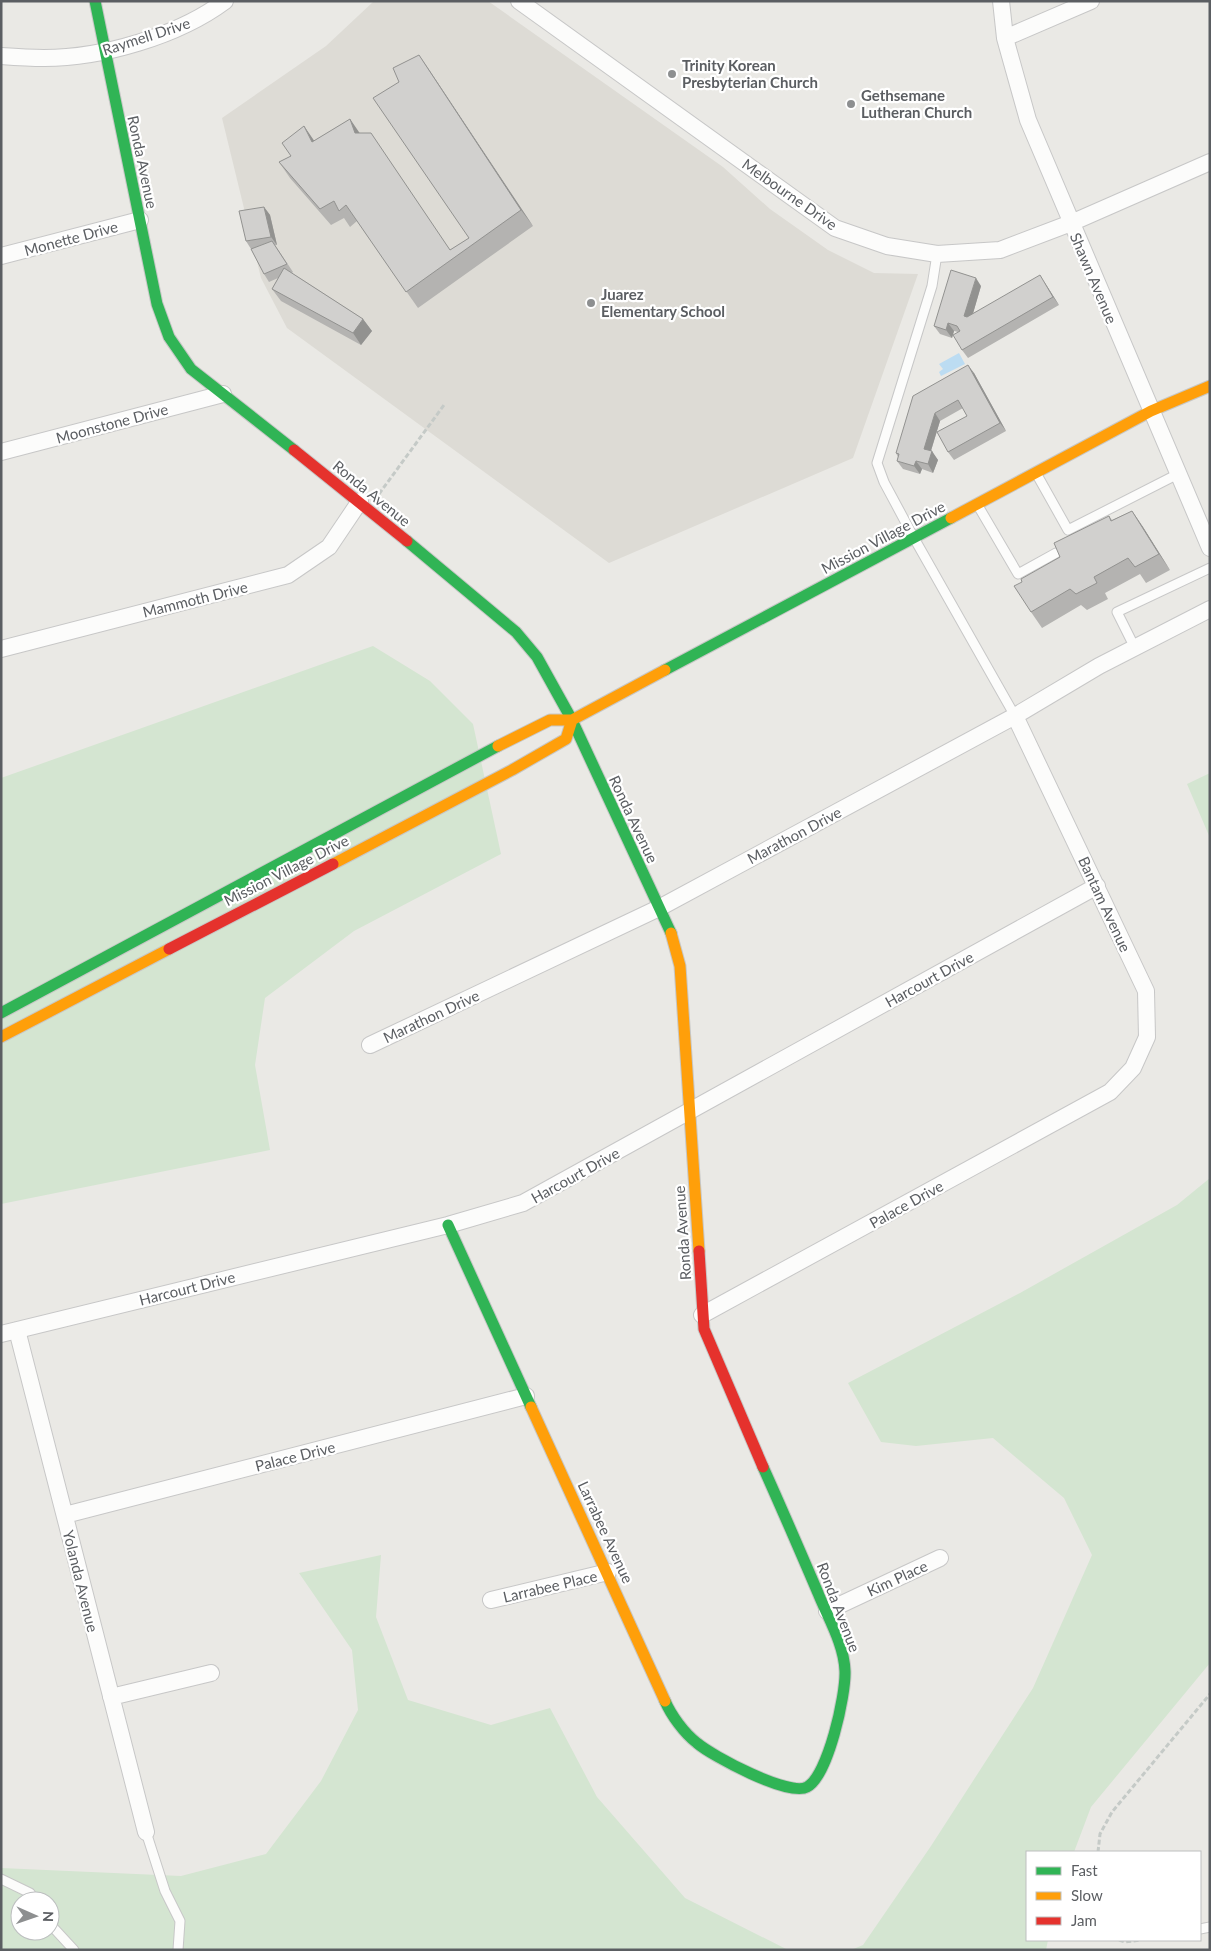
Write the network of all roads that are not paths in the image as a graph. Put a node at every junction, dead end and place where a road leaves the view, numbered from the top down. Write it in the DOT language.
graph roads {
  1 [pos="95,1"];
  2 [pos="225,1"];
  3 [pos="519,1"];
  4 [pos="1001,1"];
  5 [pos="1091,1"];
  6 [pos="1005,38"];
  7 [pos="106,52"];
  8 [pos="1,56"];
  9 [pos="1210,162"];
  10 [pos="140,220"];
  11 [pos="1071,223"];
  12 [pos="937,254"];
  13 [pos="1,256"];
  14 [pos="1210,386"];
  15 [pos="223,394"];
  16 [pos="1151,411"];
  17 [pos="1,452"];
  18 [pos="1036,472"];
  19 [pos="1178,474"];
  20 [pos="977,504"];
  21 [pos="364,505"];
  22 [pos="914,538"];
  23 [pos="1210,548"];
  24 [pos="1056,553"];
  25 [pos="1210,568"];
  26 [pos="1210,609"];
  27 [pos="1135,648"];
  28 [pos="1,649"];
  29 [pos="1015,716"];
  30 [pos="572,720"];
  31 [pos="1097,886"];
  32 [pos="659,908"];
  33 [pos="1,1013"];
  34 [pos="1,1037"];
  35 [pos="370,1045"];
  36 [pos="1110,1092"];
  37 [pos="689,1112"];
  38 [pos="448,1225"];
  39 [pos="702,1315"];
  40 [pos="9,1332"];
  41 [pos="526,1396"];
  42 [pos="65,1515"];
  43 [pos="940,1558"];
  44 [pos="608,1572"];
  45 [pos="491,1600"];
  46 [pos="827,1612"];
  47 [pos="211,1673"];
  48 [pos="111,1698"];
  49 [pos="800,1791"];
  50 [pos="146,1832"];
  51 [pos="1,1879"];
  52 [pos="24,1891"];
  53 [pos="60,1935"];
  54 [pos="74,1950"];
  55 [pos="178,1950"];
  1 -- 7 [label="street, Ronda Avenue"];
  2 -- 7 [label="street, Raymell Drive"];
  3 -- 12 [label="street, Melbourne Drive"];
  4 -- 6 [label="street, Shawn Avenue"];
  5 -- 6 [label="street"];
  6 -- 11 [label="street, Shawn Avenue"];
  7 -- 8 [label="street, Raymell Drive"];
  7 -- 10 [label="street, Ronda Avenue"];
  9 -- 11 [label="street, Melbourne Drive"];
  10 -- 13 [label="street, Monette Drive"];
  10 -- 15 [label="street, Ronda Avenue"];
  11 -- 12 [label="street, Melbourne Drive"];
  11 -- 16 [label="street, Shawn Avenue"];
  12 -- 22 [label="lane"];
  14 -- 16 [label="street, Mission Village Drive"];
  15 -- 17 [label="street, Moonstone Drive"];
  15 -- 21 [label="street, Ronda Avenue"];
  16 -- 18 [label="street, Mission Village Drive"];
  16 -- 19 [label="street, Shawn Avenue"];
  18 -- 19 [label="lane"];
  18 -- 20 [label="street, Mission Village Drive"];
  19 -- 23 [label="street, Shawn Avenue"];
  20 -- 22 [label="street, Mission Village Drive"];
  20 -- 24 [label="lane"];
  21 -- 28 [label="street, Mammoth Drive"];
  21 -- 30 [label="street, Ronda Avenue"];
  22 -- 29 [label="lane"];
  22 -- 30 [label="street, Mission Village Drive"];
  25 -- 27 [label="lane"];
  26 -- 27 [label="street, Marathon Drive"];
  27 -- 29 [label="street, Marathon Drive"];
  29 -- 31 [label="street, Bantam Avenue"];
  29 -- 32 [label="street, Marathon Drive"];
  30 -- 32 [label="street, Ronda Avenue"];
  30 -- 33 [label="street, Mission Village Drive"];
  30 -- 34 [label="street, Mission Village Drive"];
  31 -- 36 [label="street, Bantam Avenue"];
  31 -- 37 [label="street, Harcourt Drive"];
  32 -- 35 [label="street, Marathon Drive"];
  32 -- 37 [label="street, Ronda Avenue"];
  36 -- 39 [label="street, Palace Drive"];
  37 -- 38 [label="street, Harcourt Drive"];
  37 -- 39 [label="street, Ronda Avenue"];
  38 -- 40 [label="street, Harcourt Drive"];
  38 -- 41 [label="street, Larrabee Avenue"];
  39 -- 46 [label="street, Ronda Avenue"];
  40 -- 42 [label="street, Yolanda Avenue"];
  41 -- 42 [label="street, Palace Drive"];
  41 -- 44 [label="street, Larrabee Avenue"];
  42 -- 48 [label="street, Yolanda Avenue"];
  43 -- 46 [label="street, Kim Place"];
  44 -- 45 [label="street, Larrabee Place"];
  44 -- 49 [label="street, Larrabee Avenue"];
  46 -- 49 [label="street, Ronda Avenue"];
  47 -- 48 [label="street"];
  48 -- 50 [label="street, Yolanda Avenue"];
  50 -- 55 [label="lane"];
  51 -- 52 [label="lane"];
  53 -- 54 [label="lane"];
}
